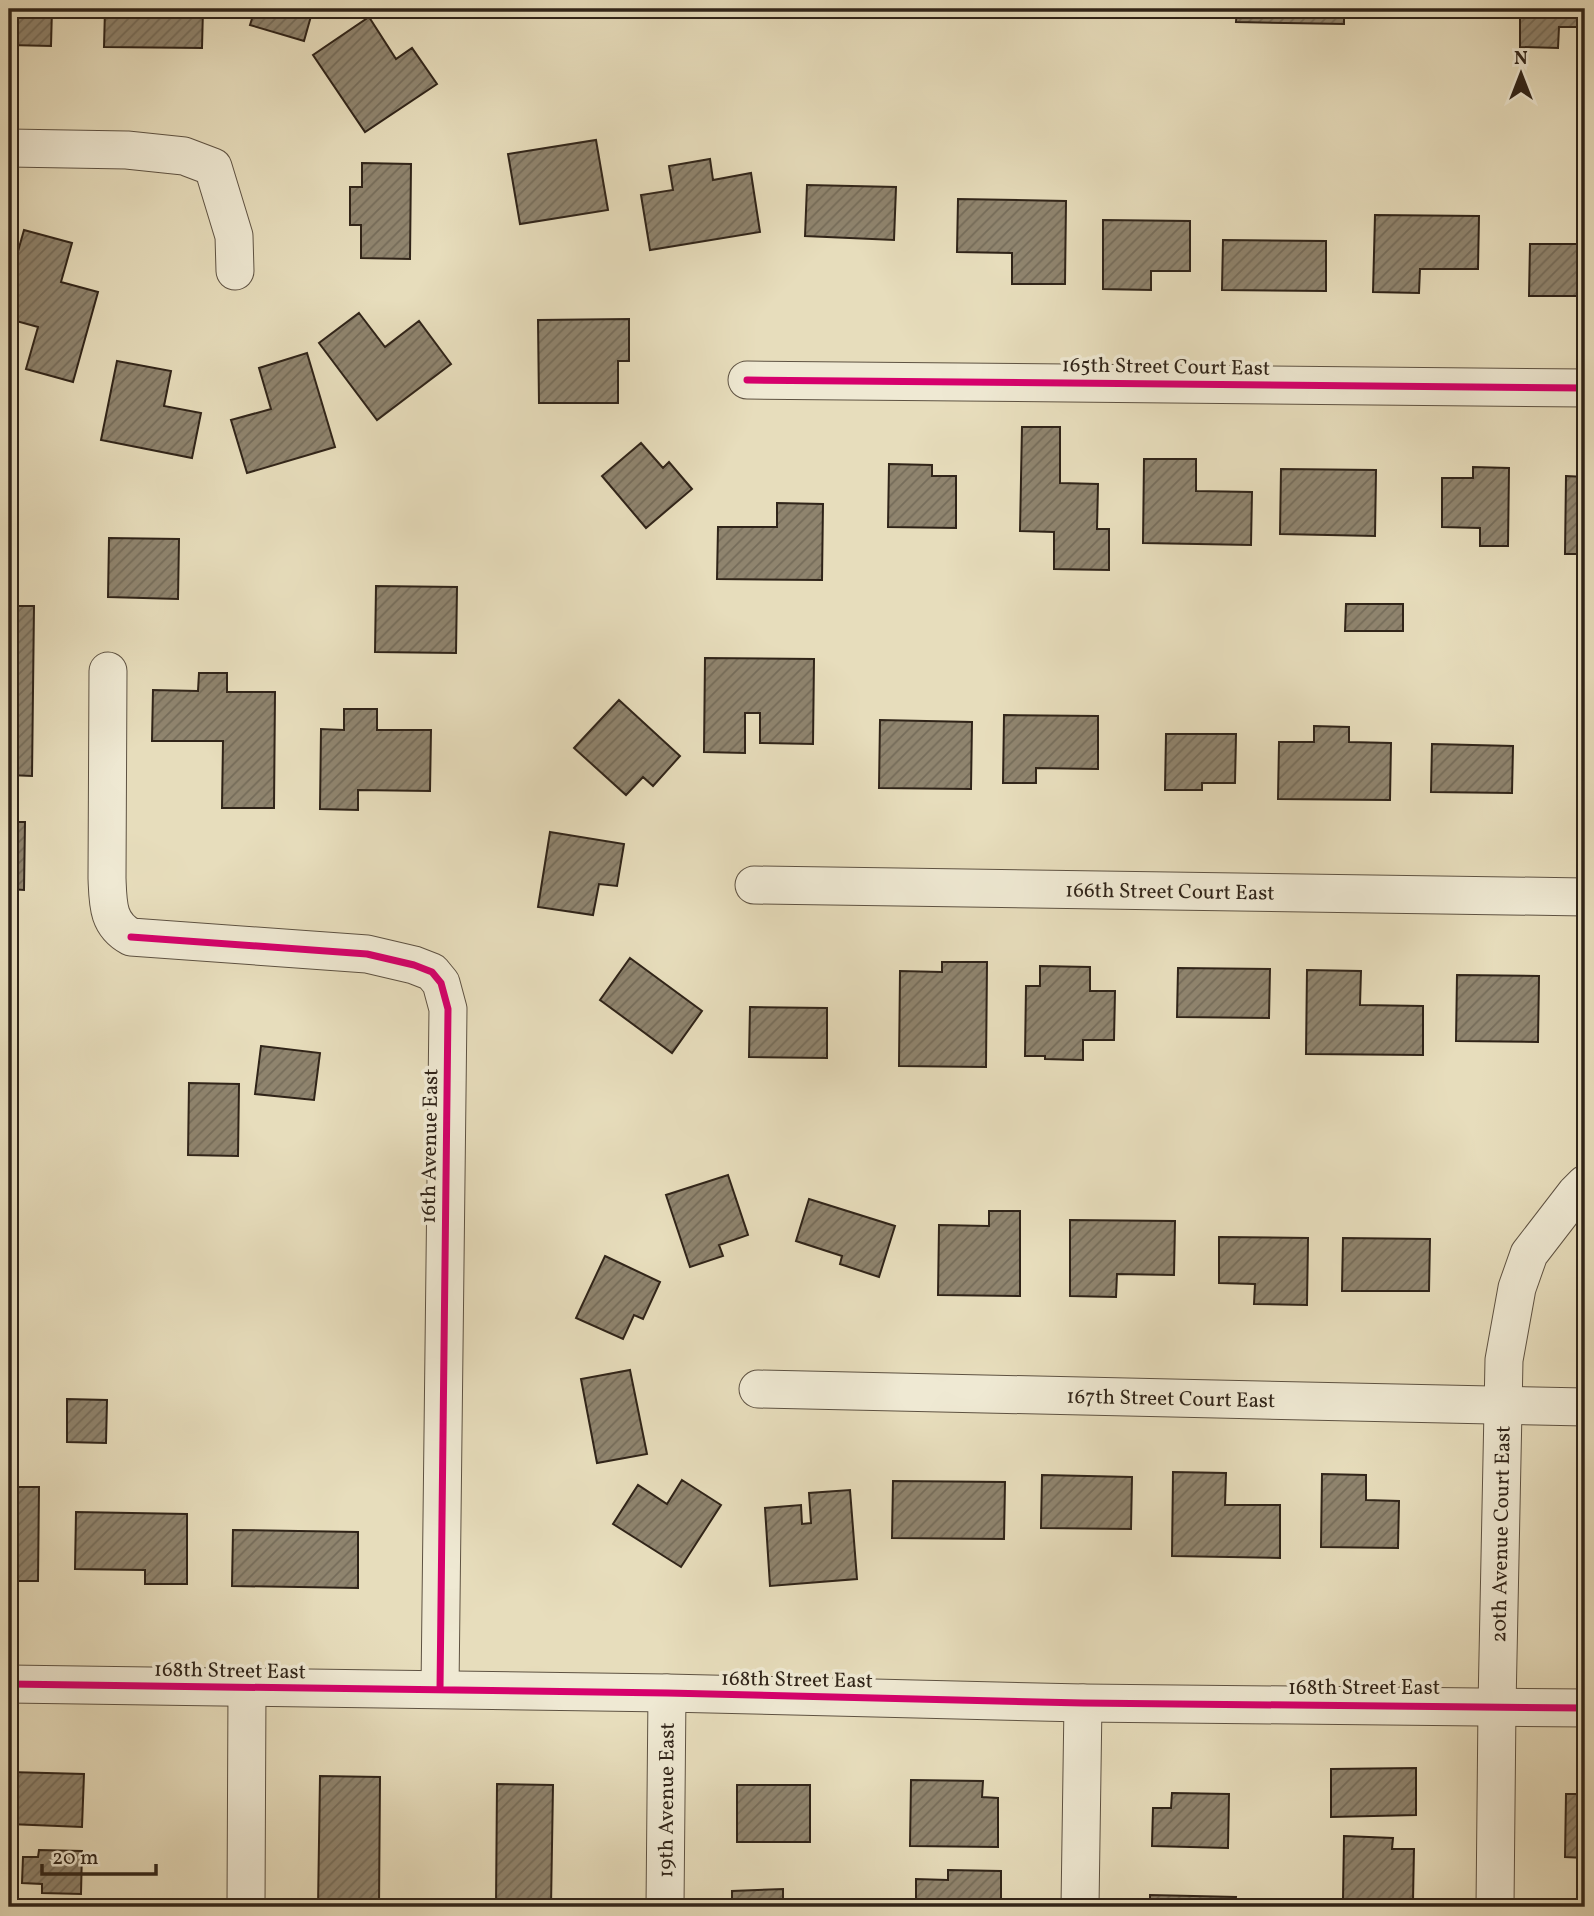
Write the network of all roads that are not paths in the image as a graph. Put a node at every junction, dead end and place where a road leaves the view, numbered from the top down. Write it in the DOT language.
graph roads {
  1 [pos="9,148"];
  2 [pos="235,271"];
  3 [pos="747,380"];
  4 [pos="1585,388"];
  5 [pos="108,671"];
  6 [pos="754,885"];
  7 [pos="1585,897"];
  8 [pos="1585,1184"];
  9 [pos="758,1390"];
  10 [pos="1502,1406"];
  11 [pos="1585,1407"];
  12 [pos="9,1684"];
  13 [pos="247,1688"];
  14 [pos="440,1689"];
  15 [pos="667,1693"];
  16 [pos="1083,1703"];
  17 [pos="1497,1706"];
  18 [pos="1585,1708"];
  19 [pos="246,1907"];
  20 [pos="665,1907"];
  21 [pos="1080,1907"];
  22 [pos="1495,1907"];
  1 -- 2 [label="street"];
  3 -- 4 [label="street, 165th Street Court East"];
  5 -- 14 [label="street, 16th Avenue East"];
  6 -- 7 [label="street, 166th Street Court East"];
  8 -- 10 [label="street, 20th Avenue Court East"];
  9 -- 10 [label="street, 167th Street Court East"];
  10 -- 11 [label="street, 167th Street Court East"];
  10 -- 17 [label="street, 20th Avenue Court East"];
  12 -- 13 [label="street, 168th Street East"];
  13 -- 14 [label="street, 168th Street East"];
  13 -- 19 [label="street"];
  14 -- 15 [label="street, 168th Street East"];
  15 -- 16 [label="street, 168th Street East"];
  15 -- 20 [label="street, 19th Avenue East"];
  16 -- 17 [label="street, 168th Street East"];
  16 -- 21 [label="street"];
  17 -- 18 [label="street, 168th Street East"];
  17 -- 22 [label="street, 20th Avenue Court East"];
}
